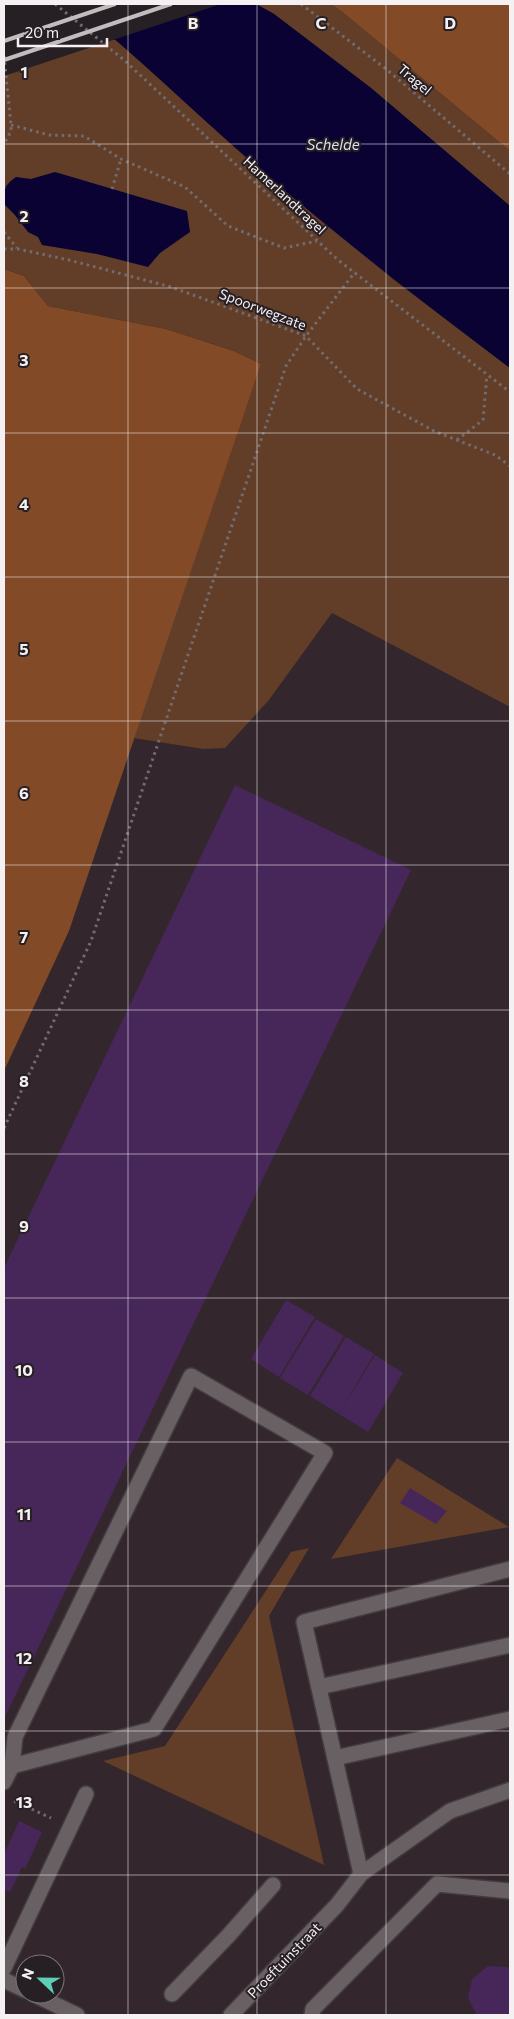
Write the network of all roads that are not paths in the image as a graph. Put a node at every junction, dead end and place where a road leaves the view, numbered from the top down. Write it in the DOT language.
graph roads {
  1 [pos="510,1569"];
  2 [pos="510,1645"];
  3 [pos="319,1687"];
  4 [pos="510,1719"];
  5 [pos="335,1758"];
  6 [pos="12,1766"];
  7 [pos="4,1782"];
  8 [pos="510,1790"];
  9 [pos="86,1794"];
  10 [pos="361,1874"];
  11 [pos="273,1885"];
  12 [pos="510,1891"];
  13 [pos="4,1968"];
  14 [pos="172,1994"];
  15 [pos="54,2004"];
  16 [pos="77,2015"];
  17 [pos="231,2015"];
  18 [pos="312,2015"];
  1 -- 3 [label="street"];
  2 -- 3 [label="street"];
  3 -- 5 [label="street"];
  4 -- 5 [label="street"];
  5 -- 10 [label="street"];
  6 -- 6 [label="street"];
  6 -- 7 [label="street"];
  8 -- 10 [label="street, Proeftuinstraat"];
  9 -- 13 [label="street"];
  10 -- 17 [label="street, Proeftuinstraat"];
  11 -- 14 [label="street"];
  12 -- 18 [label="street"];
  15 -- 16 [label="street"];
}
